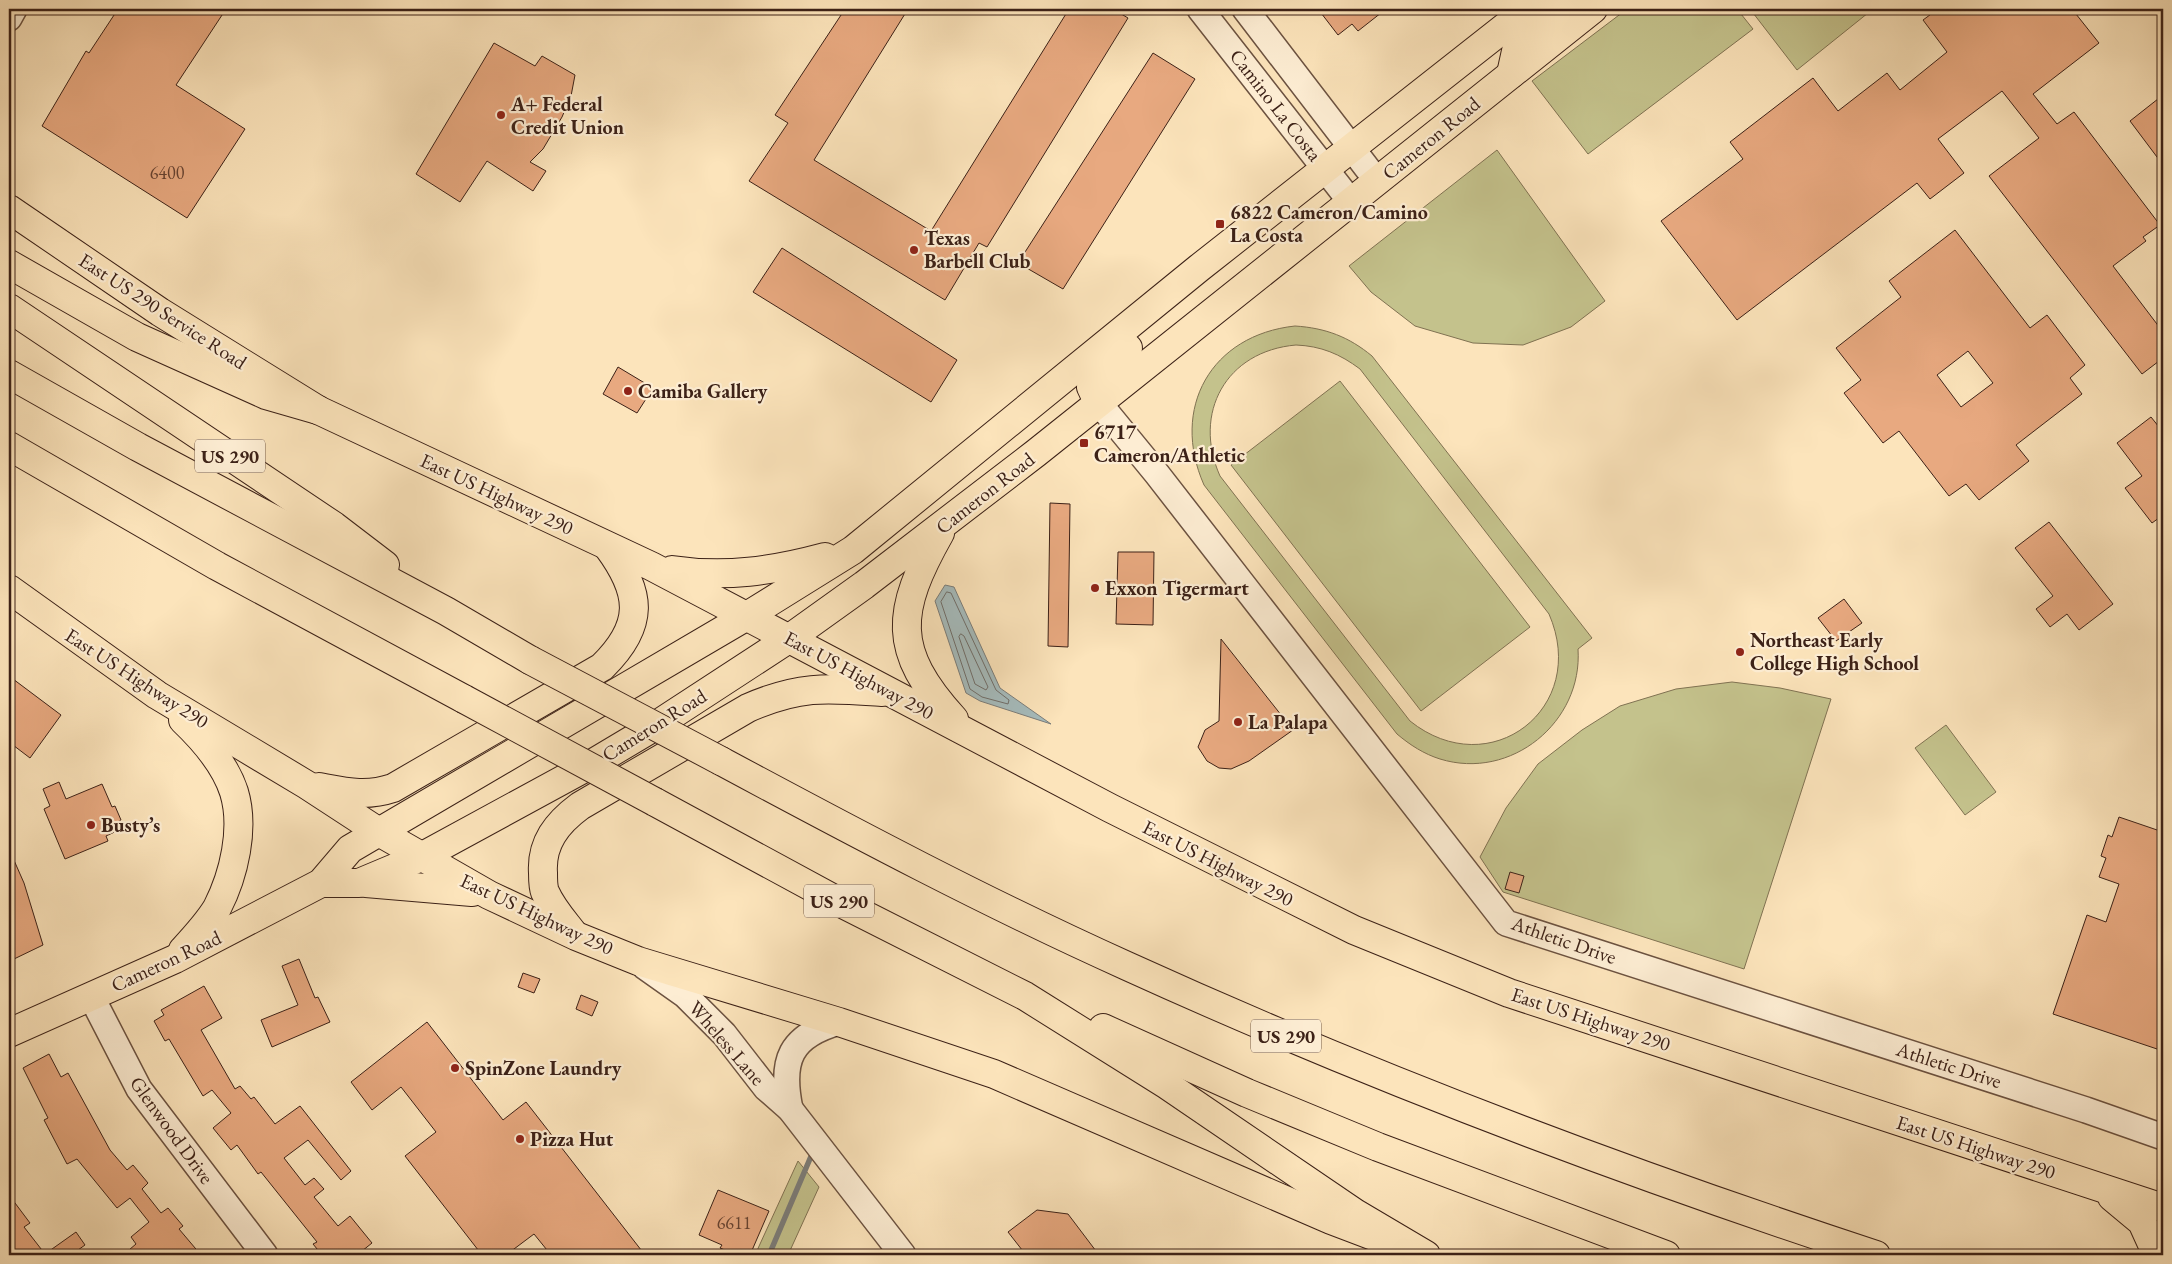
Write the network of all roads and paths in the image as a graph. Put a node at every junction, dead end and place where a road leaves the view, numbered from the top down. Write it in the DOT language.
graph roads {
  1 [pos="14,9"];
  2 [pos="1200,9"];
  3 [pos="1245,9"];
  4 [pos="1528,9"];
  5 [pos="1559,9"];
  6 [pos="1594,9"];
  7 [pos="9,18"];
  8 [pos="1511,74"];
  9 [pos="1352,147"];
  10 [pos="1325,169"];
  11 [pos="1377,181"];
  12 [pos="1351,202"];
  13 [pos="9,209"];
  14 [pos="9,264"];
  15 [pos="1199,268"];
  16 [pos="9,308"];
  17 [pos="9,374"];
  18 [pos="1098,402"];
  19 [pos="318,410"];
  20 [pos="9,446"];
  21 [pos="946,523"];
  22 [pos="608,546"];
  23 [pos="853,550"];
  24 [pos="651,566"];
  25 [pos="9,589"];
  26 [pos="446,611"];
  27 [pos="747,616"];
  28 [pos="790,638"];
  29 [pos="893,693"];
  30 [pos="157,695"];
  31 [pos="965,731"];
  32 [pos="308,785"];
  33 [pos="379,832"];
  34 [pos="421,857"];
  35 [pos="321,883"];
  36 [pos="359,883"];
  37 [pos="489,894"];
  38 [pos="576,936"];
  39 [pos="175,959"];
  40 [pos="638,961"];
  41 [pos="91,996"];
  42 [pos="1025,996"];
  43 [pos="840,1022"];
  44 [pos="9,1033"];
  45 [pos="790,1109"];
  46 [pos="2163,1137"];
  47 [pos="2103,1189"];
  48 [pos="2163,1208"];
  49 [pos="265,1255"];
  50 [pos="903,1255"];
  51 [pos="1425,1255"];
  52 [pos="1666,1255"];
  53 [pos="1876,1255"];
  54 [pos="2158,1255"];
  1 -- 7 [label="street"];
  2 -- 10 [label="street, Camino La Costa"];
  3 -- 9 [label="street, Camino La Costa"];
  4 -- 9 [label="main road, Cameron Road"];
  5 -- 8 [label="main road"];
  6 -- 8 [label="main road, Cameron Road"];
  8 -- 11 [label="main road, Cameron Road"];
  9 -- 10 [label="main road, Cameron Road"];
  9 -- 11 [label="street, Camino La Costa"];
  10 -- 12 [label="street, Camino La Costa"];
  10 -- 15 [label="main road, Cameron Road"];
  11 -- 12 [label="main road, Cameron Road"];
  12 -- 18 [label="main road, Cameron Road"];
  13 -- 19 [label="main road, East US 290 Service Road"];
  14 -- 19 [label="main road"];
  15 -- 18 [label="main road"];
  15 -- 23 [label="main road, Cameron Road"];
  16 -- 26 [label="main road, US 290"];
  17 -- 26 [label="main road"];
  18 -- 21 [label="main road, Cameron Road"];
  18 -- 46 [label="street, Athletic Drive"];
  19 -- 22 [label="main road, East US Highway 290"];
  20 -- 42 [label="main road, US 290, bridge"];
  21 -- 28 [label="main road, Cameron Road"];
  21 -- 31 [label="main road"];
  22 -- 24 [label="main road, East US Highway 290"];
  22 -- 32 [label="main road"];
  23 -- 24 [label="main road"];
  23 -- 27 [label="main road, Cameron Road"];
  24 -- 27 [label="main road, East US Highway 290"];
  25 -- 30 [label="main road, East US Highway 290"];
  26 -- 53 [label="main road, US 290, bridge"];
  27 -- 28 [label="main road, East US Highway 290"];
  27 -- 33 [label="main road, Cameron Road"];
  28 -- 29 [label="main road, East US Highway 290"];
  28 -- 34 [label="main road, Cameron Road"];
  29 -- 31 [label="main road, East US Highway 290"];
  29 -- 38 [label="main road"];
  30 -- 32 [label="main road, East US Highway 290"];
  30 -- 39 [label="main road"];
  31 -- 47 [label="main road, East US Highway 290"];
  32 -- 33 [label="main road, East US Highway 290"];
  33 -- 34 [label="main road, East US Highway 290"];
  33 -- 35 [label="main road, Cameron Road"];
  34 -- 36 [label="main road, Cameron Road"];
  34 -- 37 [label="main road, East US Highway 290"];
  35 -- 36 [label="main road, Cameron Road"];
  35 -- 39 [label="main road, Cameron Road"];
  36 -- 37 [label="main road"];
  37 -- 38 [label="main road, East US Highway 290"];
  38 -- 40 [label="main road, East US Highway 290"];
  39 -- 41 [label="main road, Cameron Road"];
  40 -- 43 [label="main road, East US Highway 290"];
  40 -- 45 [label="street, Wheless Lane"];
  41 -- 44 [label="main road, Cameron Road"];
  41 -- 49 [label="street, Glenwood Drive"];
  42 -- 51 [label="main road"];
  42 -- 52 [label="main road, US 290"];
  43 -- 45 [label="street, Wheless Lane"];
  43 -- 51 [label="main road, East US Highway 290"];
  45 -- 50 [label="street, Wheless Lane"];
  47 -- 48 [label="main road, East US Highway 290"];
  47 -- 54 [label="main road"];
}
